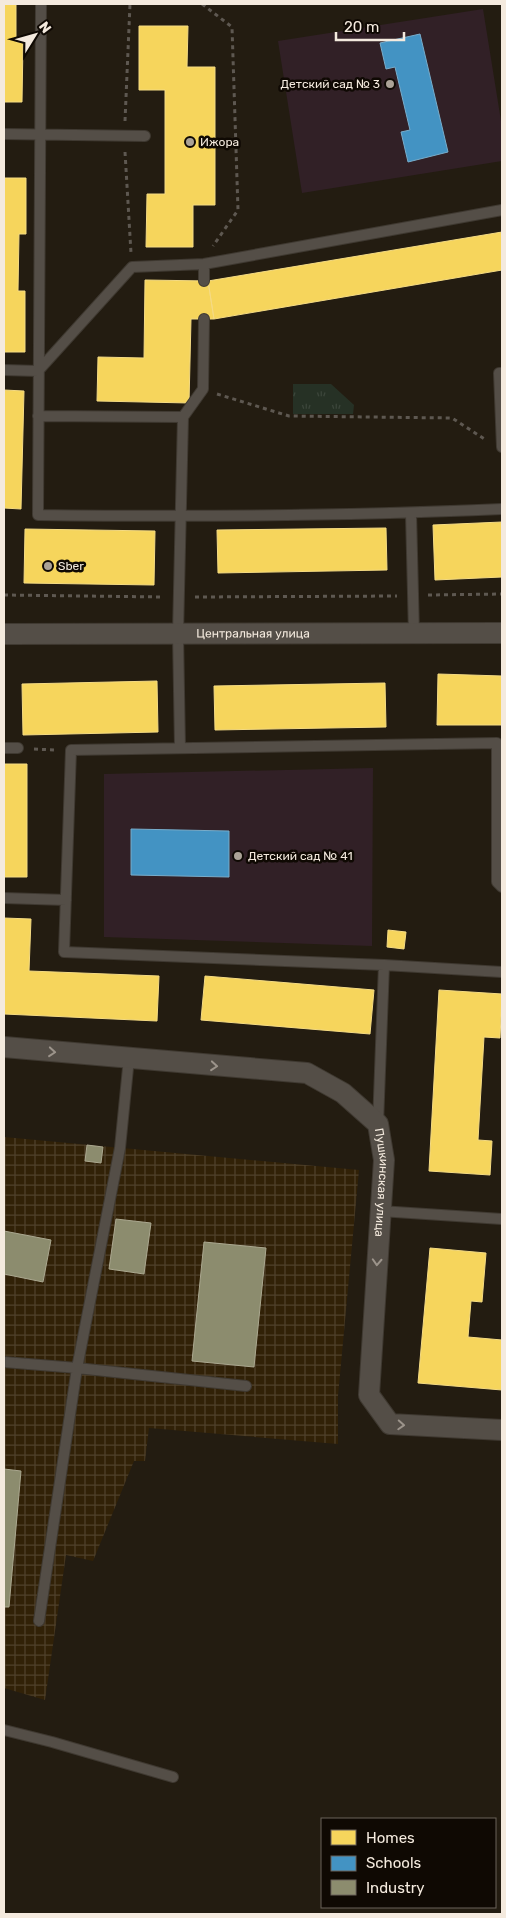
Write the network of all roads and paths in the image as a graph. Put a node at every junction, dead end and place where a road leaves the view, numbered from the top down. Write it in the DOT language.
graph roads {
  1 [pos="41,4"];
  2 [pos="130,4"];
  3 [pos="202,4"];
  4 [pos="40,133"];
  5 [pos="4,134"];
  6 [pos="145,136"];
  7 [pos="124,137"];
  8 [pos="502,210"];
  9 [pos="202,264"];
  10 [pos="132,267"];
  11 [pos="204,281"];
  12 [pos="204,319"];
  13 [pos="4,370"];
  14 [pos="38,371"];
  15 [pos="502,373"];
  16 [pos="202,389"];
  17 [pos="38,416"];
  18 [pos="183,417"];
  19 [pos="498,446"];
  20 [pos="502,509"];
  21 [pos="410,513"];
  22 [pos="179,517"];
  23 [pos="502,594"];
  24 [pos="4,595"];
  25 [pos="413,596"];
  26 [pos="178,597"];
  27 [pos="502,633"];
  28 [pos="4,634"];
  29 [pos="178,634"];
  30 [pos="414,634"];
  31 [pos="4,748"];
  32 [pos="18,748"];
  33 [pos="180,748"];
  34 [pos="71,750"];
  35 [pos="500,809"];
  36 [pos="502,887"];
  37 [pos="4,898"];
  38 [pos="66,900"];
  39 [pos="384,965"];
  40 [pos="502,972"];
  41 [pos="4,1048"];
  42 [pos="129,1058"];
  43 [pos="378,1124"];
  44 [pos="380,1211"];
  45 [pos="502,1219"];
  46 [pos="4,1362"];
  47 [pos="77,1368"];
  48 [pos="246,1386"];
  49 [pos="502,1430"];
  50 [pos="39,1621"];
  51 [pos="4,1730"];
  52 [pos="173,1777"];
  1 -- 4 [label="lane"];
  2 -- 7 [label="path"];
  3 -- 9 [label="path"];
  4 -- 5 [label="lane"];
  4 -- 7 [label="lane"];
  4 -- 14 [label="lane"];
  6 -- 7 [label="lane"];
  7 -- 10 [label="path"];
  8 -- 9 [label="lane"];
  9 -- 10 [label="lane"];
  9 -- 11 [label="lane"];
  10 -- 14 [label="lane"];
  12 -- 16 [label="lane"];
  13 -- 14 [label="lane"];
  14 -- 17 [label="lane"];
  15 -- 19 [label="lane"];
  16 -- 18 [label="lane"];
  16 -- 19 [label="path"];
  17 -- 18 [label="lane"];
  17 -- 22 [label="lane"];
  18 -- 22 [label="lane"];
  20 -- 21 [label="lane"];
  21 -- 22 [label="lane"];
  21 -- 25 [label="lane"];
  22 -- 26 [label="lane"];
  23 -- 25 [label="path"];
  24 -- 26 [label="path"];
  25 -- 26 [label="path"];
  25 -- 30 [label="lane"];
  26 -- 29 [label="lane"];
  27 -- 30 [label="street, Центральная улица"];
  28 -- 29 [label="street, Центральная улица"];
  29 -- 30 [label="street, Центральная улица"];
  29 -- 33 [label="lane"];
  31 -- 32 [label="lane"];
  32 -- 34 [label="path"];
  33 -- 34 [label="lane"];
  33 -- 35 [label="lane"];
  34 -- 38 [label="lane"];
  35 -- 36 [label="lane"];
  37 -- 38 [label="lane"];
  38 -- 39 [label="lane"];
  39 -- 40 [label="lane"];
  39 -- 43 [label="lane"];
  41 -- 42 [label="street, Пушкинская улица, one-way"];
  42 -- 43 [label="street, Пушкинская улица, one-way"];
  42 -- 47 [label="lane"];
  43 -- 44 [label="street, Пушкинская улица"];
  44 -- 45 [label="lane"];
  44 -- 49 [label="street, Пушкинская улица, one-way"];
  46 -- 47 [label="lane"];
  47 -- 48 [label="lane"];
  47 -- 50 [label="lane"];
  51 -- 52 [label="lane"];
}
